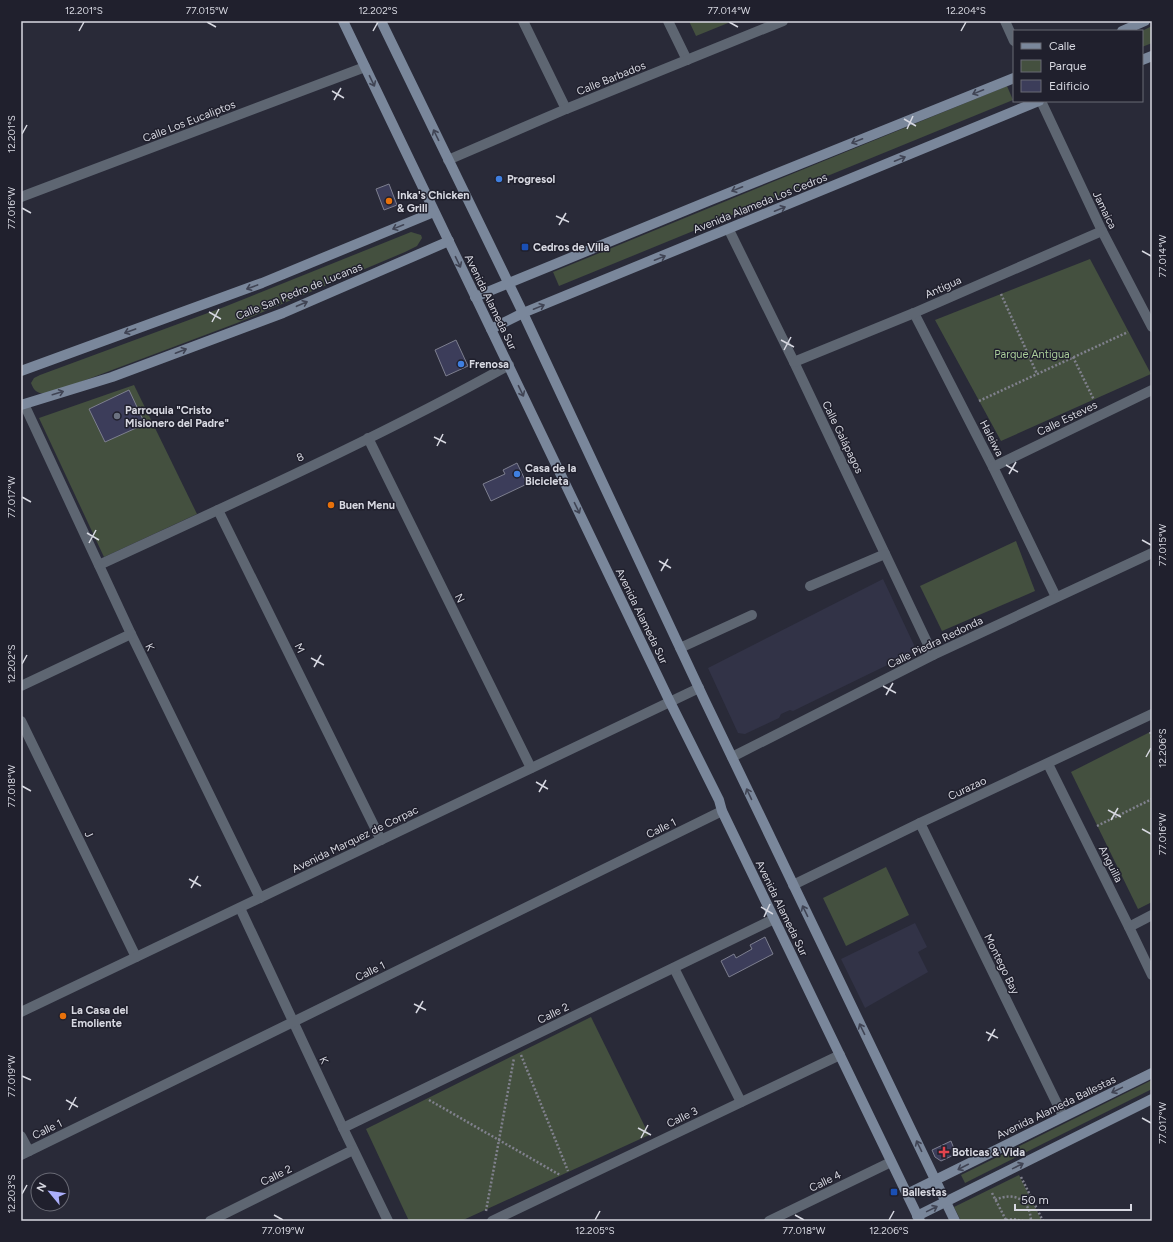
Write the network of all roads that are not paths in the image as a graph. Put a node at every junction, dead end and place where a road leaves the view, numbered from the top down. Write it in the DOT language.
graph roads {
  1 [pos="343,21"];
  2 [pos="381,21"];
  3 [pos="523,21"];
  4 [pos="668,21"];
  5 [pos="783,21"];
  6 [pos="1005,21"];
  7 [pos="1145,21"];
  8 [pos="1124,30"];
  9 [pos="1013,39"];
  10 [pos="687,60"];
  11 [pos="365,67"];
  12 [pos="1013,78"];
  13 [pos="1038,102"];
  14 [pos="1040,102"];
  15 [pos="566,109"];
  16 [pos="448,160"];
  17 [pos="21,197"];
  18 [pos="434,212"];
  19 [pos="729,230"];
  20 [pos="1102,231"];
  21 [pos="448,241"];
  22 [pos="509,283"];
  23 [pos="475,297"];
  24 [pos="914,312"];
  25 [pos="523,313"];
  26 [pos="1152,327"];
  27 [pos="491,329"];
  28 [pos="794,362"];
  29 [pos="509,365"];
  30 [pos="21,371"];
  31 [pos="1152,390"];
  32 [pos="22,404"];
  33 [pos="368,438"];
  34 [pos="993,467"];
  35 [pos="218,510"];
  36 [pos="1152,552"];
  37 [pos="885,554"];
  38 [pos="99,565"];
  39 [pos="810,586"];
  40 [pos="1056,597"];
  41 [pos="752,615"];
  42 [pos="131,634"];
  43 [pos="680,648"];
  44 [pos="934,655"];
  45 [pos="21,686"];
  46 [pos="699,688"];
  47 [pos="670,702"];
  48 [pos="1152,714"];
  49 [pos="21,721"];
  50 [pos="732,757"];
  51 [pos="1048,764"];
  52 [pos="531,768"];
  53 [pos="722,811"];
  54 [pos="920,823"];
  55 [pos="381,840"];
  56 [pos="793,885"];
  57 [pos="260,898"];
  58 [pos="240,908"];
  59 [pos="1152,915"];
  60 [pos="774,919"];
  61 [pos="1129,927"];
  62 [pos="136,957"];
  63 [pos="674,968"];
  64 [pos="1152,975"];
  65 [pos="21,1012"];
  66 [pos="293,1022"];
  67 [pos="840,1055"];
  68 [pos="1152,1073"];
  69 [pos="1152,1099"];
  70 [pos="741,1102"];
  71 [pos="1063,1116"];
  72 [pos="343,1128"];
  73 [pos="21,1136"];
  74 [pos="353,1150"];
  75 [pos="25,1153"];
  76 [pos="891,1162"];
  77 [pos="936,1181"];
  78 [pos="907,1194"];
  79 [pos="946,1202"];
  80 [pos="489,1217"];
  81 [pos="919,1218"];
  82 [pos="210,1221"];
  83 [pos="388,1221"];
  84 [pos="769,1221"];
  85 [pos="955,1221"];
  1 -- 11 [label="main road, Avenida Alameda Sur"];
  16 -- 2 [label="main road, Avenida Alameda Sur, one-way"];
  3 -- 15 [label="street"];
  4 -- 10 [label="street"];
  5 -- 10 [label="street, Calle Barbados"];
  6 -- 9 [label="street"];
  7 -- 8 [label="main road"];
  10 -- 15 [label="street, Calle Barbados"];
  11 -- 17 [label="street, Calle Los Eucaliptos"];
  11 -- 18 [label="main road, Avenida Alameda Sur, one-way"];
  12 -- 22 [label="main road, Avenida Alameda Los Cedros, one-way"];
  19 -- 13 [label="main road, Avenida Alameda Los Cedros, one-way"];
  14 -- 20 [label="street, Jamaica"];
  15 -- 16 [label="street, Calle Barbados"];
  16 -- 22 [label="main road, Avenida Alameda Sur"];
  18 -- 21 [label="main road, Avenida Alameda Sur"];
  18 -- 30 [label="main road, Calle San Pedro de Lucanas, one-way"];
  25 -- 19 [label="main road, Avenida Alameda Los Cedros, one-way"];
  19 -- 28 [label="street, Calle Galápagos"];
  20 -- 24 [label="street, Antigua"];
  20 -- 26 [label="street, Jamaica"];
  21 -- 23 [label="main road, Avenida Alameda Sur, one-way"];
  32 -- 21 [label="main road, Calle San Pedro de Lucanas, one-way"];
  22 -- 23 [label="main road, Avenida Alameda Los Cedros"];
  22 -- 25 [label="main road, Avenida Alameda Sur"];
  23 -- 27 [label="main road, Avenida Alameda Sur"];
  24 -- 28 [label="street, Antigua"];
  24 -- 34 [label="street, Haleiwa"];
  25 -- 27 [label="main road, Avenida Alameda Los Cedros"];
  25 -- 43 [label="main road, Avenida Alameda Sur"];
  27 -- 29 [label="main road, Avenida Alameda Sur"];
  28 -- 37 [label="street, Calle Galápagos"];
  29 -- 33 [label="street, 8"];
  29 -- 47 [label="main road, Avenida Alameda Sur, one-way"];
  31 -- 34 [label="street, Calle Esteves"];
  32 -- 38 [label="street, K"];
  33 -- 35 [label="street, 8"];
  33 -- 52 [label="street, N"];
  34 -- 40 [label="street, Haleiwa"];
  35 -- 38 [label="street, 8"];
  35 -- 55 [label="street, M"];
  36 -- 40 [label="street, Calle Piedra Redonda"];
  37 -- 39 [label="street"];
  37 -- 44 [label="street, Calle Galápagos"];
  38 -- 42 [label="street, K"];
  40 -- 44 [label="street, Calle Piedra Redonda"];
  41 -- 43 [label="street"];
  42 -- 45 [label="street"];
  42 -- 57 [label="street, K"];
  43 -- 46 [label="main road, Avenida Alameda Sur"];
  44 -- 50 [label="street, Calle Piedra Redonda"];
  46 -- 47 [label="street, Avenida Marquez de Corpac"];
  46 -- 50 [label="main road, Avenida Alameda Sur"];
  47 -- 52 [label="street, Avenida Marquez de Corpac"];
  47 -- 53 [label="main road, Avenida Alameda Sur"];
  48 -- 51 [label="street, Curazao"];
  49 -- 62 [label="street, J"];
  56 -- 50 [label="main road, Avenida Alameda Sur, one-way"];
  51 -- 54 [label="street, Curazao"];
  51 -- 61 [label="street, Anguilla"];
  52 -- 55 [label="street, Avenida Marquez de Corpac"];
  53 -- 60 [label="main road, Avenida Alameda Sur"];
  53 -- 66 [label="street, Calle 1"];
  54 -- 56 [label="street, Curazao"];
  54 -- 71 [label="street, Montego Bay"];
  55 -- 57 [label="street, Avenida Marquez de Corpac"];
  77 -- 56 [label="main road, Avenida Alameda Sur, one-way"];
  57 -- 58 [label="street, Avenida Marquez de Corpac"];
  58 -- 62 [label="street, Avenida Marquez de Corpac"];
  58 -- 66 [label="street, K"];
  59 -- 61 [label="street"];
  60 -- 63 [label="street, Calle 2"];
  60 -- 67 [label="main road, Avenida Alameda Sur"];
  61 -- 64 [label="street, Anguilla"];
  62 -- 65 [label="street, Avenida Marquez de Corpac"];
  63 -- 70 [label="street"];
  63 -- 72 [label="street, Calle 2"];
  66 -- 72 [label="street, K"];
  66 -- 75 [label="street, Calle 1"];
  67 -- 70 [label="street, Calle 3"];
  67 -- 76 [label="main road, Avenida Alameda Sur"];
  68 -- 71 [label="main road, Avenida Alameda Ballestas, one-way"];
  79 -- 69 [label="main road, one-way"];
  70 -- 80 [label="street, Calle 3"];
  71 -- 77 [label="main road, Avenida Alameda Ballestas, one-way"];
  72 -- 74 [label="street, K"];
  73 -- 75 [label="street"];
  74 -- 82 [label="street, Calle 2"];
  74 -- 83 [label="street, K"];
  76 -- 78 [label="main road, Avenida Alameda Sur"];
  76 -- 84 [label="street, Calle 4"];
  77 -- 78 [label="main road, Avenida Alameda Ballestas"];
  77 -- 79 [label="main road, Avenida Alameda Sur"];
  78 -- 81 [label="main road, Avenida Alameda Sur"];
  81 -- 79 [label="main road, one-way"];
  79 -- 85 [label="main road, Avenida Alameda Sur"];
}
